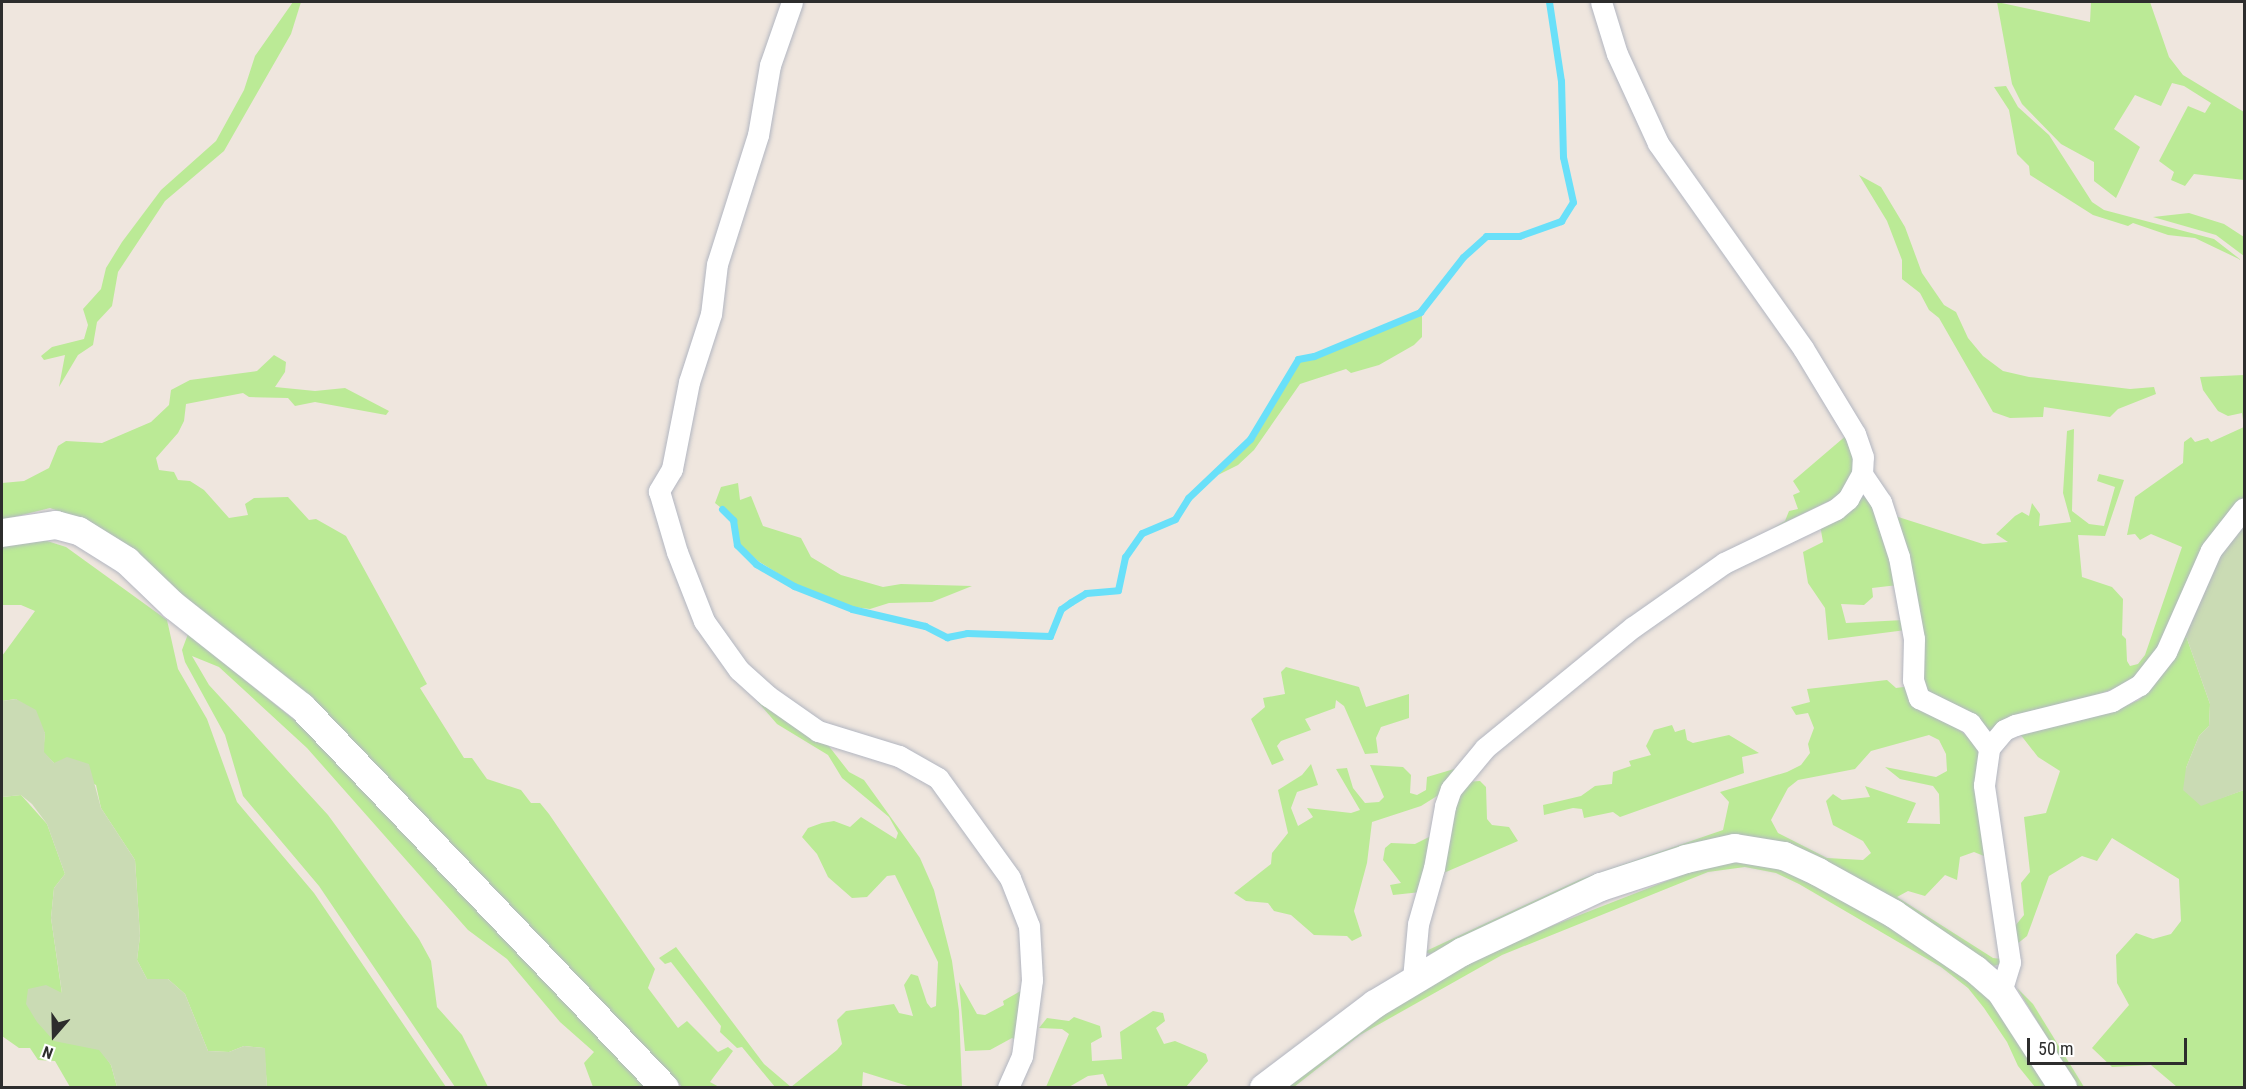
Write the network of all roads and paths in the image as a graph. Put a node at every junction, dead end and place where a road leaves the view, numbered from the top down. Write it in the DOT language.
graph roads {
  1 [pos="792,2"];
  2 [pos="1601,2"];
  3 [pos="1863,474"];
  4 [pos="2244,508"];
  5 [pos="2,533"];
  6 [pos="1989,748"];
  7 [pos="1413,979"];
  8 [pos="2001,992"];
  9 [pos="665,1088"];
  10 [pos="1008,1088"];
  11 [pos="1264,1088"];
  12 [pos="2063,1088"];
  1 -- 10 [label="street"];
  2 -- 3 [label="street"];
  3 -- 6 [label="street"];
  3 -- 7 [label="street"];
  4 -- 6 [label="street"];
  5 -- 9 [label="main road"];
  6 -- 8 [label="street"];
  7 -- 8 [label="main road"];
  7 -- 11 [label="main road"];
  8 -- 12 [label="main road"];
}
